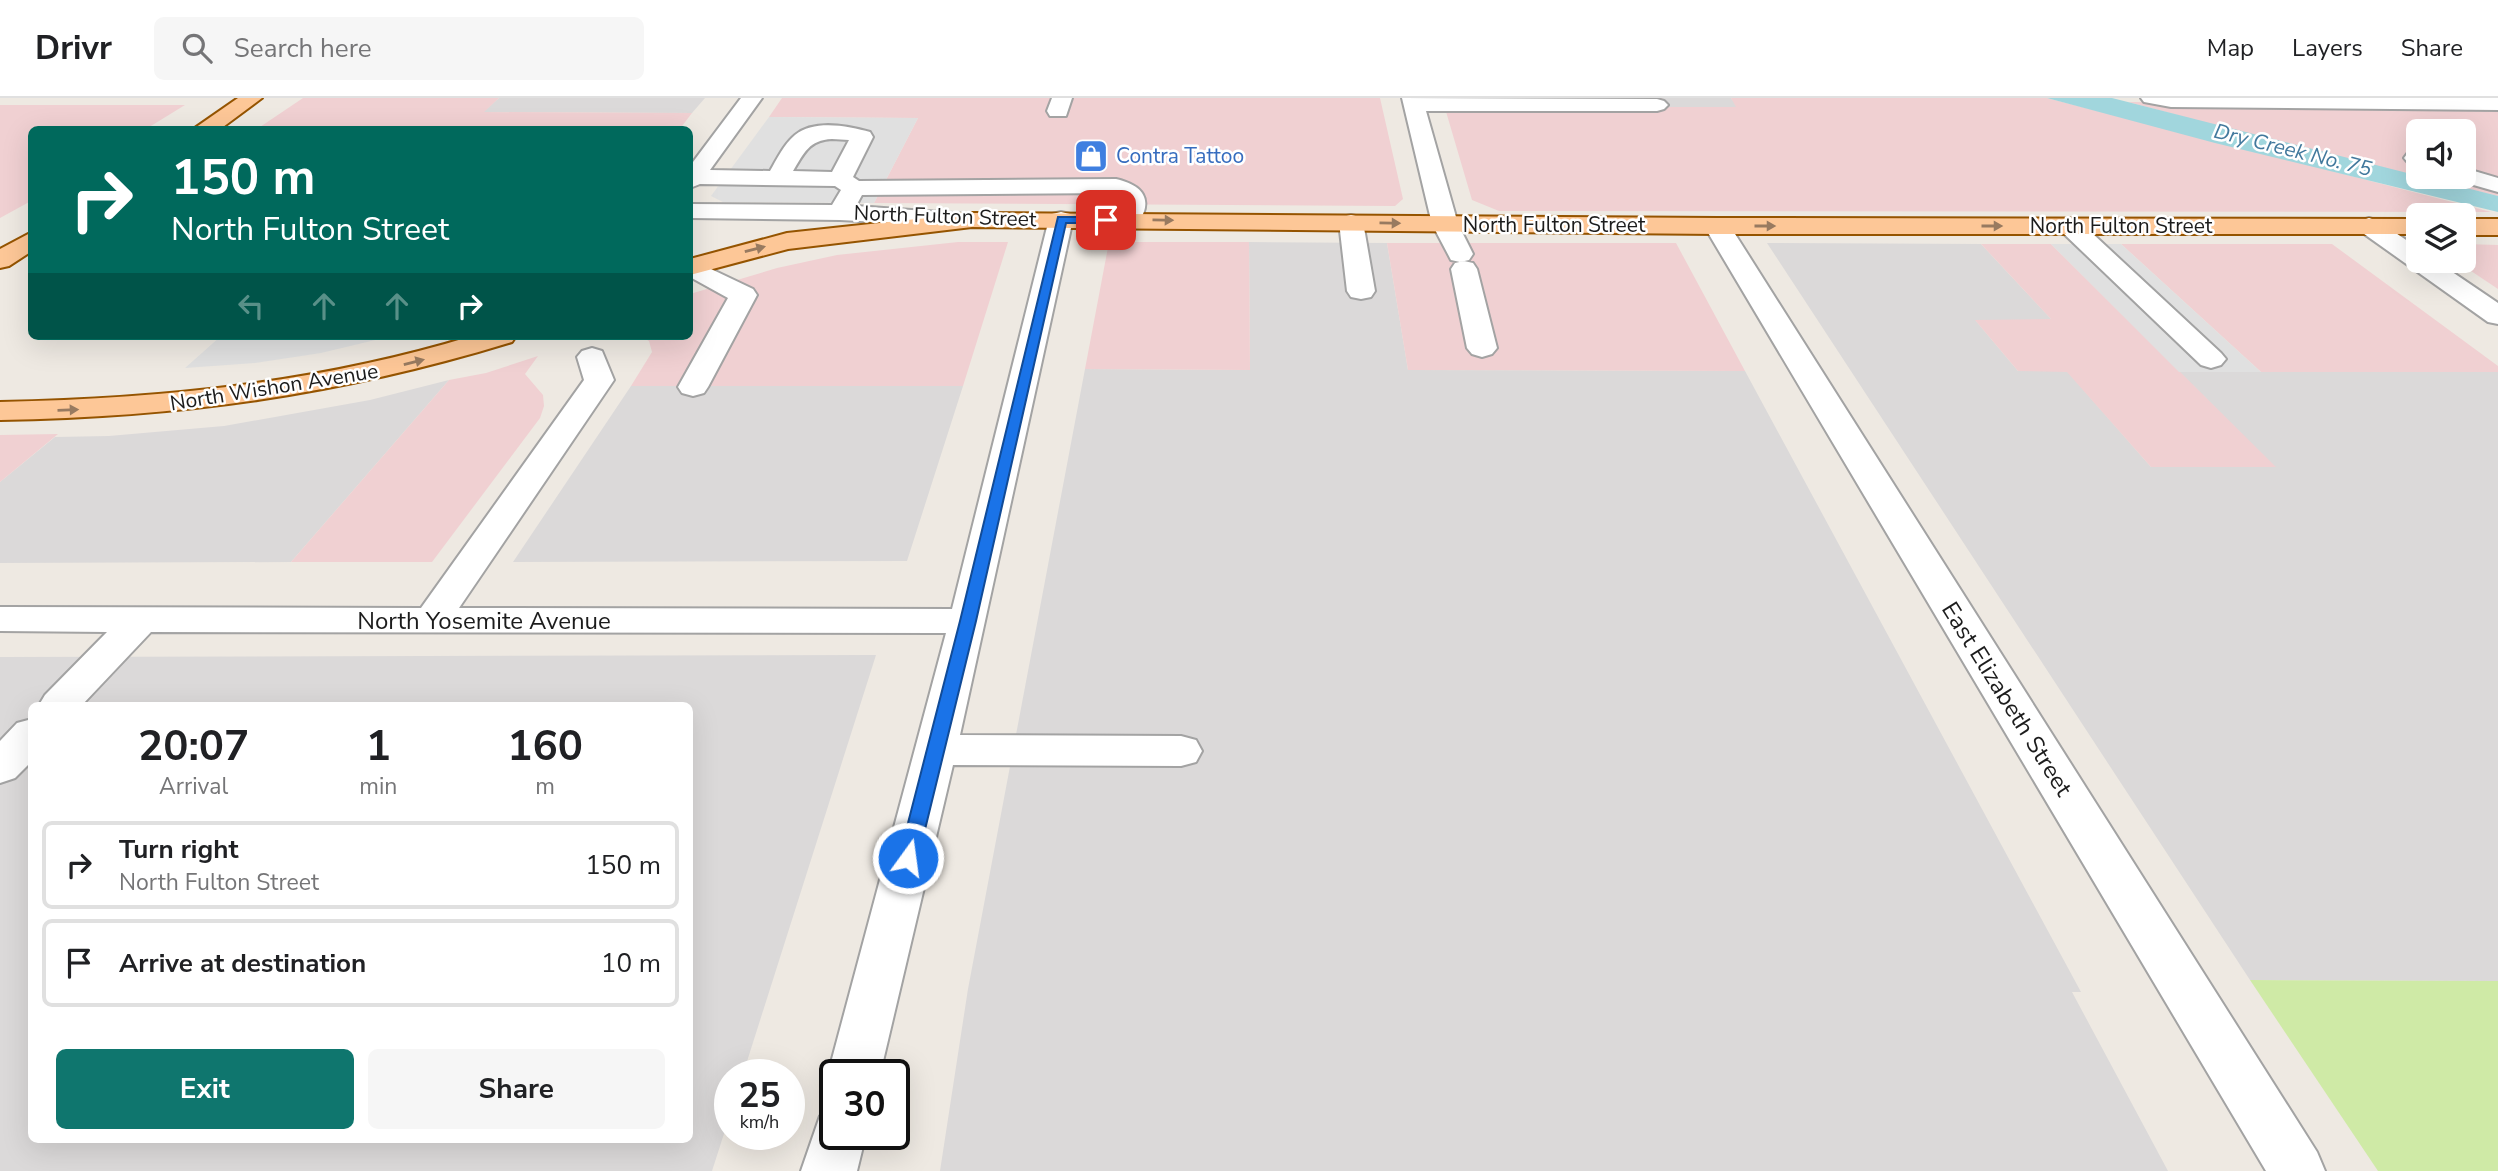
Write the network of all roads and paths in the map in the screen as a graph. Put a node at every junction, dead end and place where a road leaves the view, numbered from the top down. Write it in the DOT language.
graph roads {
  1 [pos="252,98"];
  2 [pos="752,98"];
  3 [pos="2151,98"];
  4 [pos="1413,101"];
  5 [pos="2498,104"];
  6 [pos="1657,105"];
  7 [pos="209,126"];
  8 [pos="2476,168"];
  9 [pos="693,176"];
  10 [pos="778,177"];
  11 [pos="693,179"];
  12 [pos="847,183"];
  13 [pos="2498,185"];
  14 [pos="693,211"];
  15 [pos="840,213"];
  16 [pos="1061,219"];
  17 [pos="972,220"];
  18 [pos="1128,220"];
  19 [pos="1351,222"];
  20 [pos="1445,224"];
  21 [pos="1717,226"];
  22 [pos="2070,226"];
  23 [pos="2370,226"];
  24 [pos="2406,227"];
  25 [pos="2476,227"];
  26 [pos="2498,227"];
  27 [pos="28,242"];
  28 [pos="2406,252"];
  29 [pos="0,260"];
  30 [pos="693,266"];
  31 [pos="693,269"];
  32 [pos="2436,273"];
  33 [pos="1361,291"];
  34 [pos="2498,316"];
  35 [pos="488,340"];
  36 [pos="1482,348"];
  37 [pos="592,356"];
  38 [pos="2211,359"];
  39 [pos="693,387"];
  40 [pos="0,411"];
  41 [pos="0,620"];
  42 [pos="139,621"];
  43 [pos="431,621"];
  44 [pos="968,621"];
  45 [pos="62,702"];
  46 [pos="28,738"];
  47 [pos="935,750"];
  48 [pos="1181,751"];
  49 [pos="0,768"];
  50 [pos="858,1059"];
  51 [pos="835,1150"];
  52 [pos="829,1171"];
  53 [pos="2297,1171"];
  1 -- 7 [label="main road"];
  2 -- 9 [label="street"];
  3 -- 5 [label="street"];
  4 -- 6 [label="street"];
  4 -- 20 [label="street"];
  8 -- 13 [label="street"];
  10 -- 11 [label="street"];
  10 -- 12 [label="street"];
  10 -- 12 [label="street"];
  12 -- 15 [label="street"];
  12 -- 18 [label="street"];
  14 -- 15 [label="street, North Fulton Street"];
  15 -- 17 [label="street, North Fulton Street"];
  16 -- 17 [label="main road, North Fulton Street"];
  16 -- 18 [label="main road, North Fulton Street"];
  16 -- 44 [label="street"];
  30 -- 17 [label="main road, one-way"];
  18 -- 19 [label="main road, North Fulton Street, one-way"];
  19 -- 20 [label="main road, North Fulton Street, one-way"];
  19 -- 33 [label="street"];
  20 -- 21 [label="main road, North Fulton Street"];
  20 -- 36 [label="street"];
  21 -- 22 [label="main road, North Fulton Street, one-way"];
  21 -- 53 [label="street, East Elizabeth Street"];
  22 -- 23 [label="main road, North Fulton Street"];
  22 -- 38 [label="street"];
  23 -- 24 [label="main road, North Fulton Street"];
  23 -- 28 [label="street"];
  25 -- 26 [label="main road"];
  27 -- 29 [label="main road"];
  31 -- 39 [label="street"];
  32 -- 34 [label="street"];
  40 -- 35 [label="main road, North Wishon Avenue, one-way"];
  37 -- 43 [label="street"];
  41 -- 42 [label="street, North Yosemite Avenue"];
  42 -- 43 [label="street, North Yosemite Avenue"];
  42 -- 45 [label="street"];
  43 -- 44 [label="street, North Yosemite Avenue"];
  44 -- 47 [label="street"];
  46 -- 49 [label="street"];
  47 -- 48 [label="street"];
  47 -- 50 [label="street"];
  51 -- 52 [label="street"];
}
